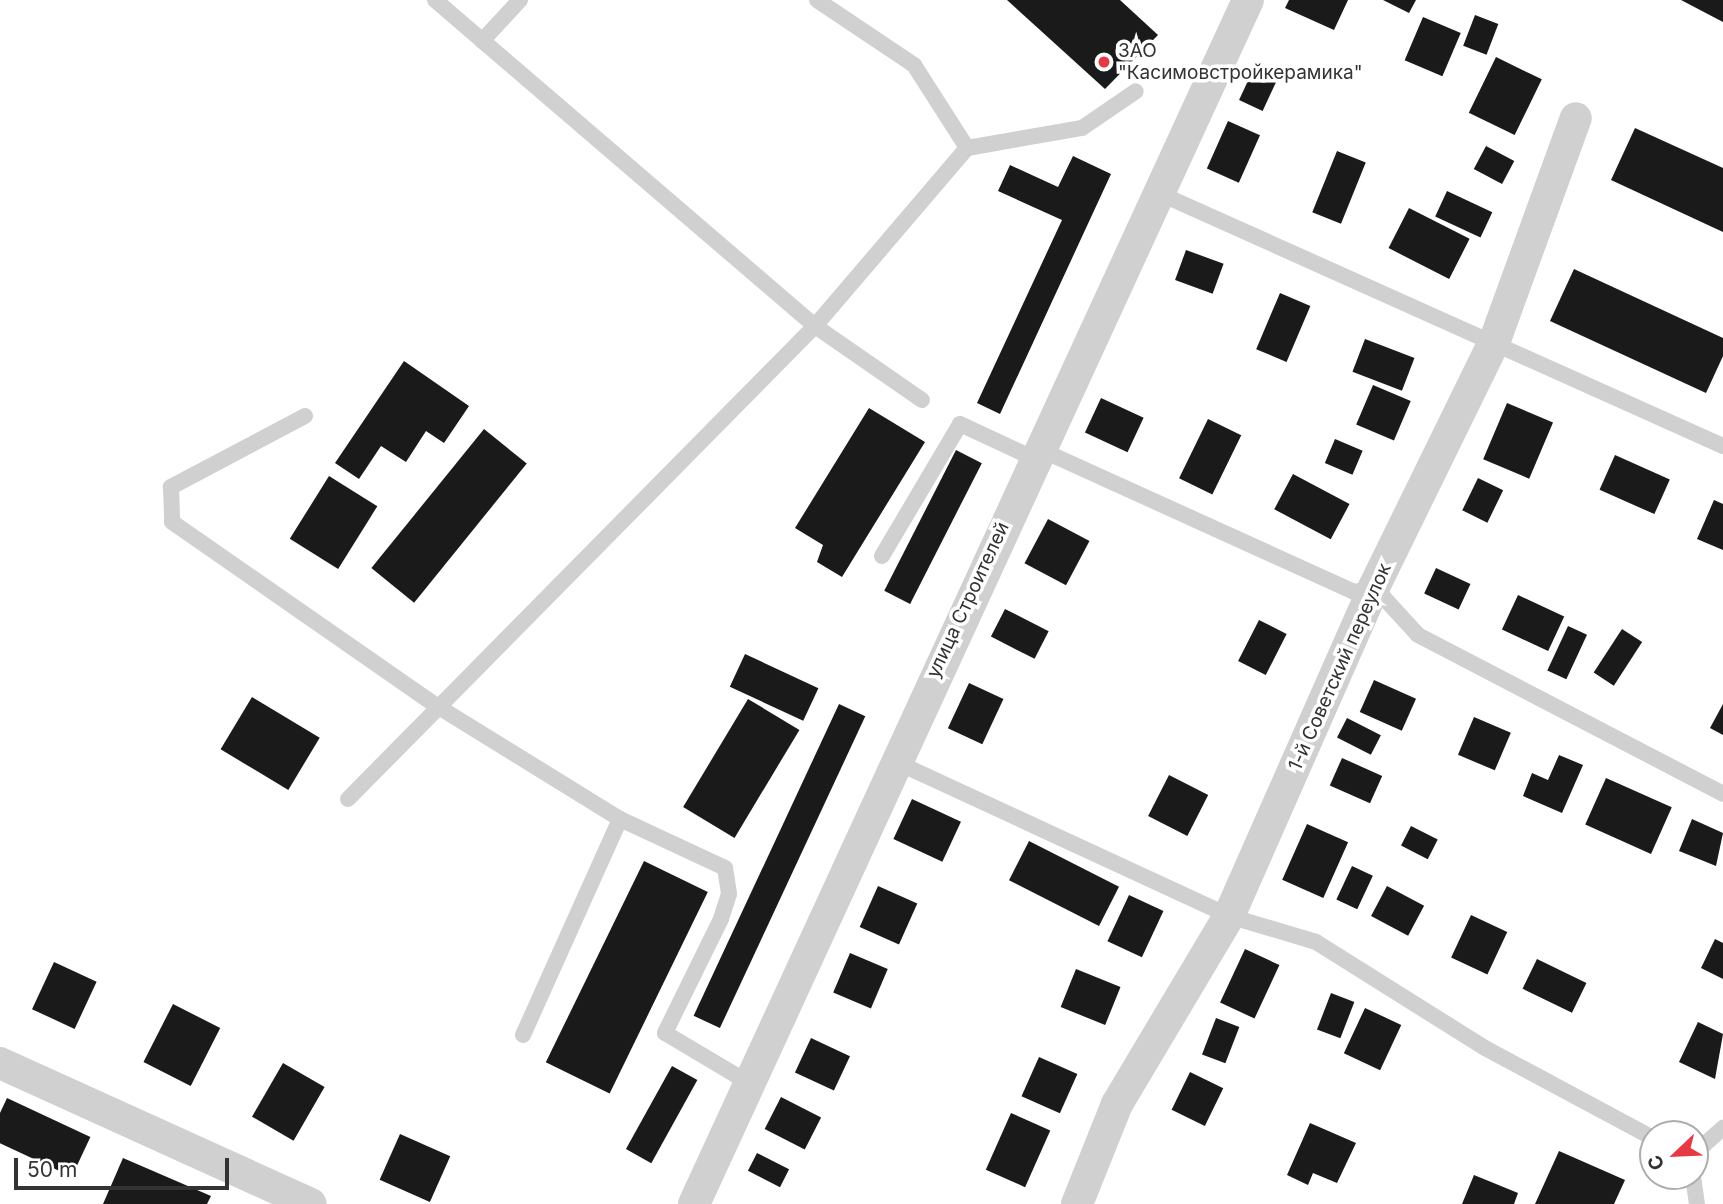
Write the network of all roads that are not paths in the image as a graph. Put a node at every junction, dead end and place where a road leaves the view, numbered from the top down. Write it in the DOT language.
graph roads {
  1 [pos="435,0"];
  2 [pos="520,0"];
  3 [pos="817,0"];
  4 [pos="1248,0"];
  5 [pos="482,41"];
  6 [pos="1136,91"];
  7 [pos="1576,118"];
  8 [pos="967,148"];
  9 [pos="1163,195"];
  10 [pos="815,326"];
  11 [pos="1495,340"];
  12 [pos="922,400"];
  13 [pos="305,416"];
  14 [pos="1723,446"];
  15 [pos="1035,453"];
  16 [pos="882,556"];
  17 [pos="1374,587"];
  18 [pos="436,706"];
  19 [pos="894,761"];
  20 [pos="1723,794"];
  21 [pos="348,799"];
  22 [pos="620,819"];
  23 [pos="1229,916"];
  24 [pos="523,1035"];
  25 [pos="0,1063"];
  26 [pos="749,1083"];
  27 [pos="1723,1128"];
  28 [pos="1639,1130"];
  29 [pos="1709,1140"];
  30 [pos="311,1204"];
  31 [pos="694,1204"];
  32 [pos="1077,1204"];
  1 -- 5 [label="lane"];
  2 -- 5 [label="lane"];
  3 -- 8 [label="lane"];
  4 -- 9 [label="street, улица Строителей"];
  5 -- 10 [label="lane"];
  6 -- 8 [label="lane"];
  7 -- 11 [label="street, 1-й Советский переулок"];
  8 -- 10 [label="lane"];
  9 -- 11 [label="lane"];
  9 -- 15 [label="street, улица Строителей"];
  10 -- 12 [label="lane"];
  10 -- 18 [label="lane"];
  11 -- 14 [label="lane"];
  11 -- 17 [label="street, 1-й Советский переулок"];
  13 -- 18 [label="lane"];
  15 -- 16 [label="lane"];
  15 -- 17 [label="lane"];
  15 -- 19 [label="street, улица Строителей"];
  17 -- 20 [label="lane"];
  17 -- 23 [label="street, 1-й Советский переулок"];
  18 -- 21 [label="lane"];
  18 -- 22 [label="lane"];
  19 -- 23 [label="lane"];
  19 -- 26 [label="street, улица Строителей"];
  22 -- 24 [label="lane"];
  22 -- 26 [label="lane"];
  23 -- 28 [label="lane"];
  23 -- 32 [label="street, 1-й Советский переулок"];
  25 -- 30 [label="street"];
  26 -- 31 [label="street, улица Строителей"];
  27 -- 29 [label="lane"];
}
